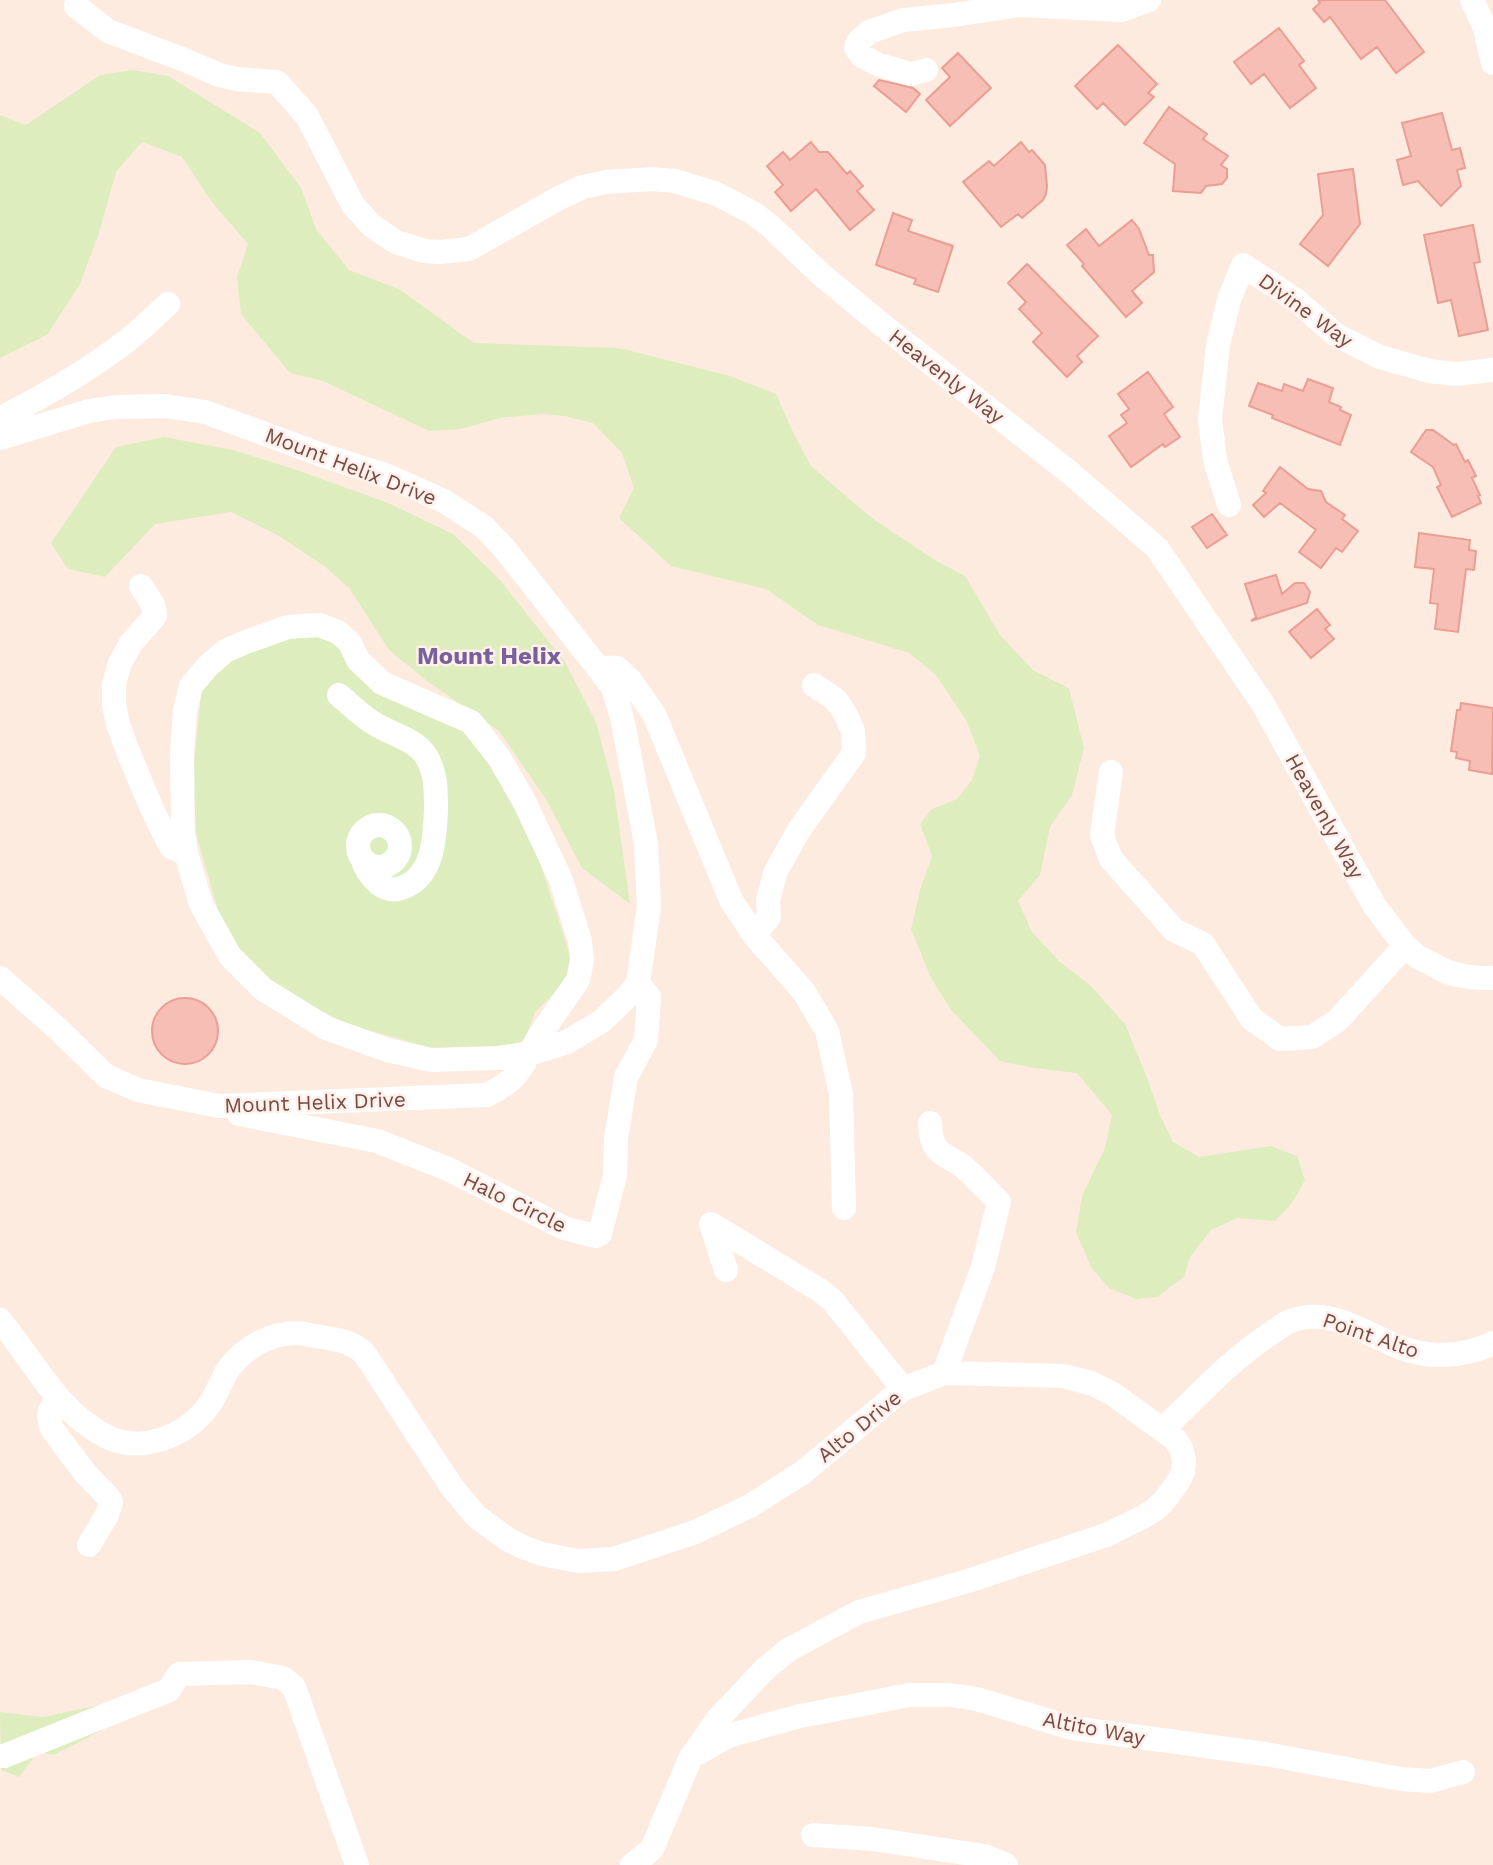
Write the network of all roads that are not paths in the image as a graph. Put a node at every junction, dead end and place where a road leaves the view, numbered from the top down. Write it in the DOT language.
graph roads {
  1 [pos="1149,0"];
  2 [pos="1472,0"];
  3 [pos="76,6"];
  4 [pos="1493,63"];
  5 [pos="926,71"];
  6 [pos="168,304"];
  7 [pos="1493,370"];
  8 [pos="0,421"];
  9 [pos="0,438"];
  10 [pos="1229,505"];
  11 [pos="141,586"];
  12 [pos="596,667"];
  13 [pos="814,685"];
  14 [pos="339,695"];
  15 [pos="1111,772"];
  16 [pos="186,853"];
  17 [pos="362,858"];
  18 [pos="754,935"];
  19 [pos="1405,946"];
  20 [pos="0,978"];
  21 [pos="1493,978"];
  22 [pos="638,983"];
  23 [pos="529,1054"];
  24 [pos="219,1107"];
  25 [pos="930,1123"];
  26 [pos="844,1208"];
  27 [pos="726,1270"];
  28 [pos="0,1320"];
  29 [pos="1493,1343"];
  30 [pos="944,1373"];
  31 [pos="903,1389"];
  32 [pos="58,1398"];
  33 [pos="1162,1430"];
  34 [pos="89,1545"];
  35 [pos="0,1756"];
  36 [pos="691,1757"];
  37 [pos="1463,1772"];
  38 [pos="813,1835"];
  39 [pos="357,1865"];
  40 [pos="632,1865"];
  41 [pos="1006,1865"];
  1 -- 5 [label="street"];
  2 -- 4 [label="street"];
  3 -- 19 [label="street, Heavenly Way"];
  6 -- 8 [label="street"];
  7 -- 10 [label="street, Divine Way"];
  9 -- 12 [label="street, Mount Helix Drive"];
  11 -- 16 [label="street"];
  12 -- 18 [label="street"];
  12 -- 22 [label="street, Mount Helix Drive"];
  13 -- 18 [label="street"];
  14 -- 17 [label="street"];
  15 -- 19 [label="street"];
  16 -- 23 [label="street, Mount Helix Drive"];
  16 -- 23 [label="street, Mount Helix Drive"];
  18 -- 26 [label="street"];
  19 -- 21 [label="street, Heavenly Way"];
  20 -- 24 [label="street, Mount Helix Drive"];
  22 -- 23 [label="street, Mount Helix Drive"];
  22 -- 24 [label="street, Halo Circle"];
  23 -- 24 [label="street, Mount Helix Drive"];
  25 -- 30 [label="street"];
  27 -- 31 [label="street"];
  28 -- 32 [label="street, Alto Drive"];
  29 -- 33 [label="street, Point Alto"];
  30 -- 31 [label="street, Alto Drive"];
  30 -- 33 [label="street, Alto Drive"];
  31 -- 32 [label="street, Alto Drive"];
  32 -- 34 [label="street"];
  33 -- 36 [label="street, Alto Drive"];
  35 -- 39 [label="street"];
  36 -- 37 [label="street, Altito Way"];
  36 -- 40 [label="street, Alto Drive"];
  38 -- 41 [label="street"];
}
